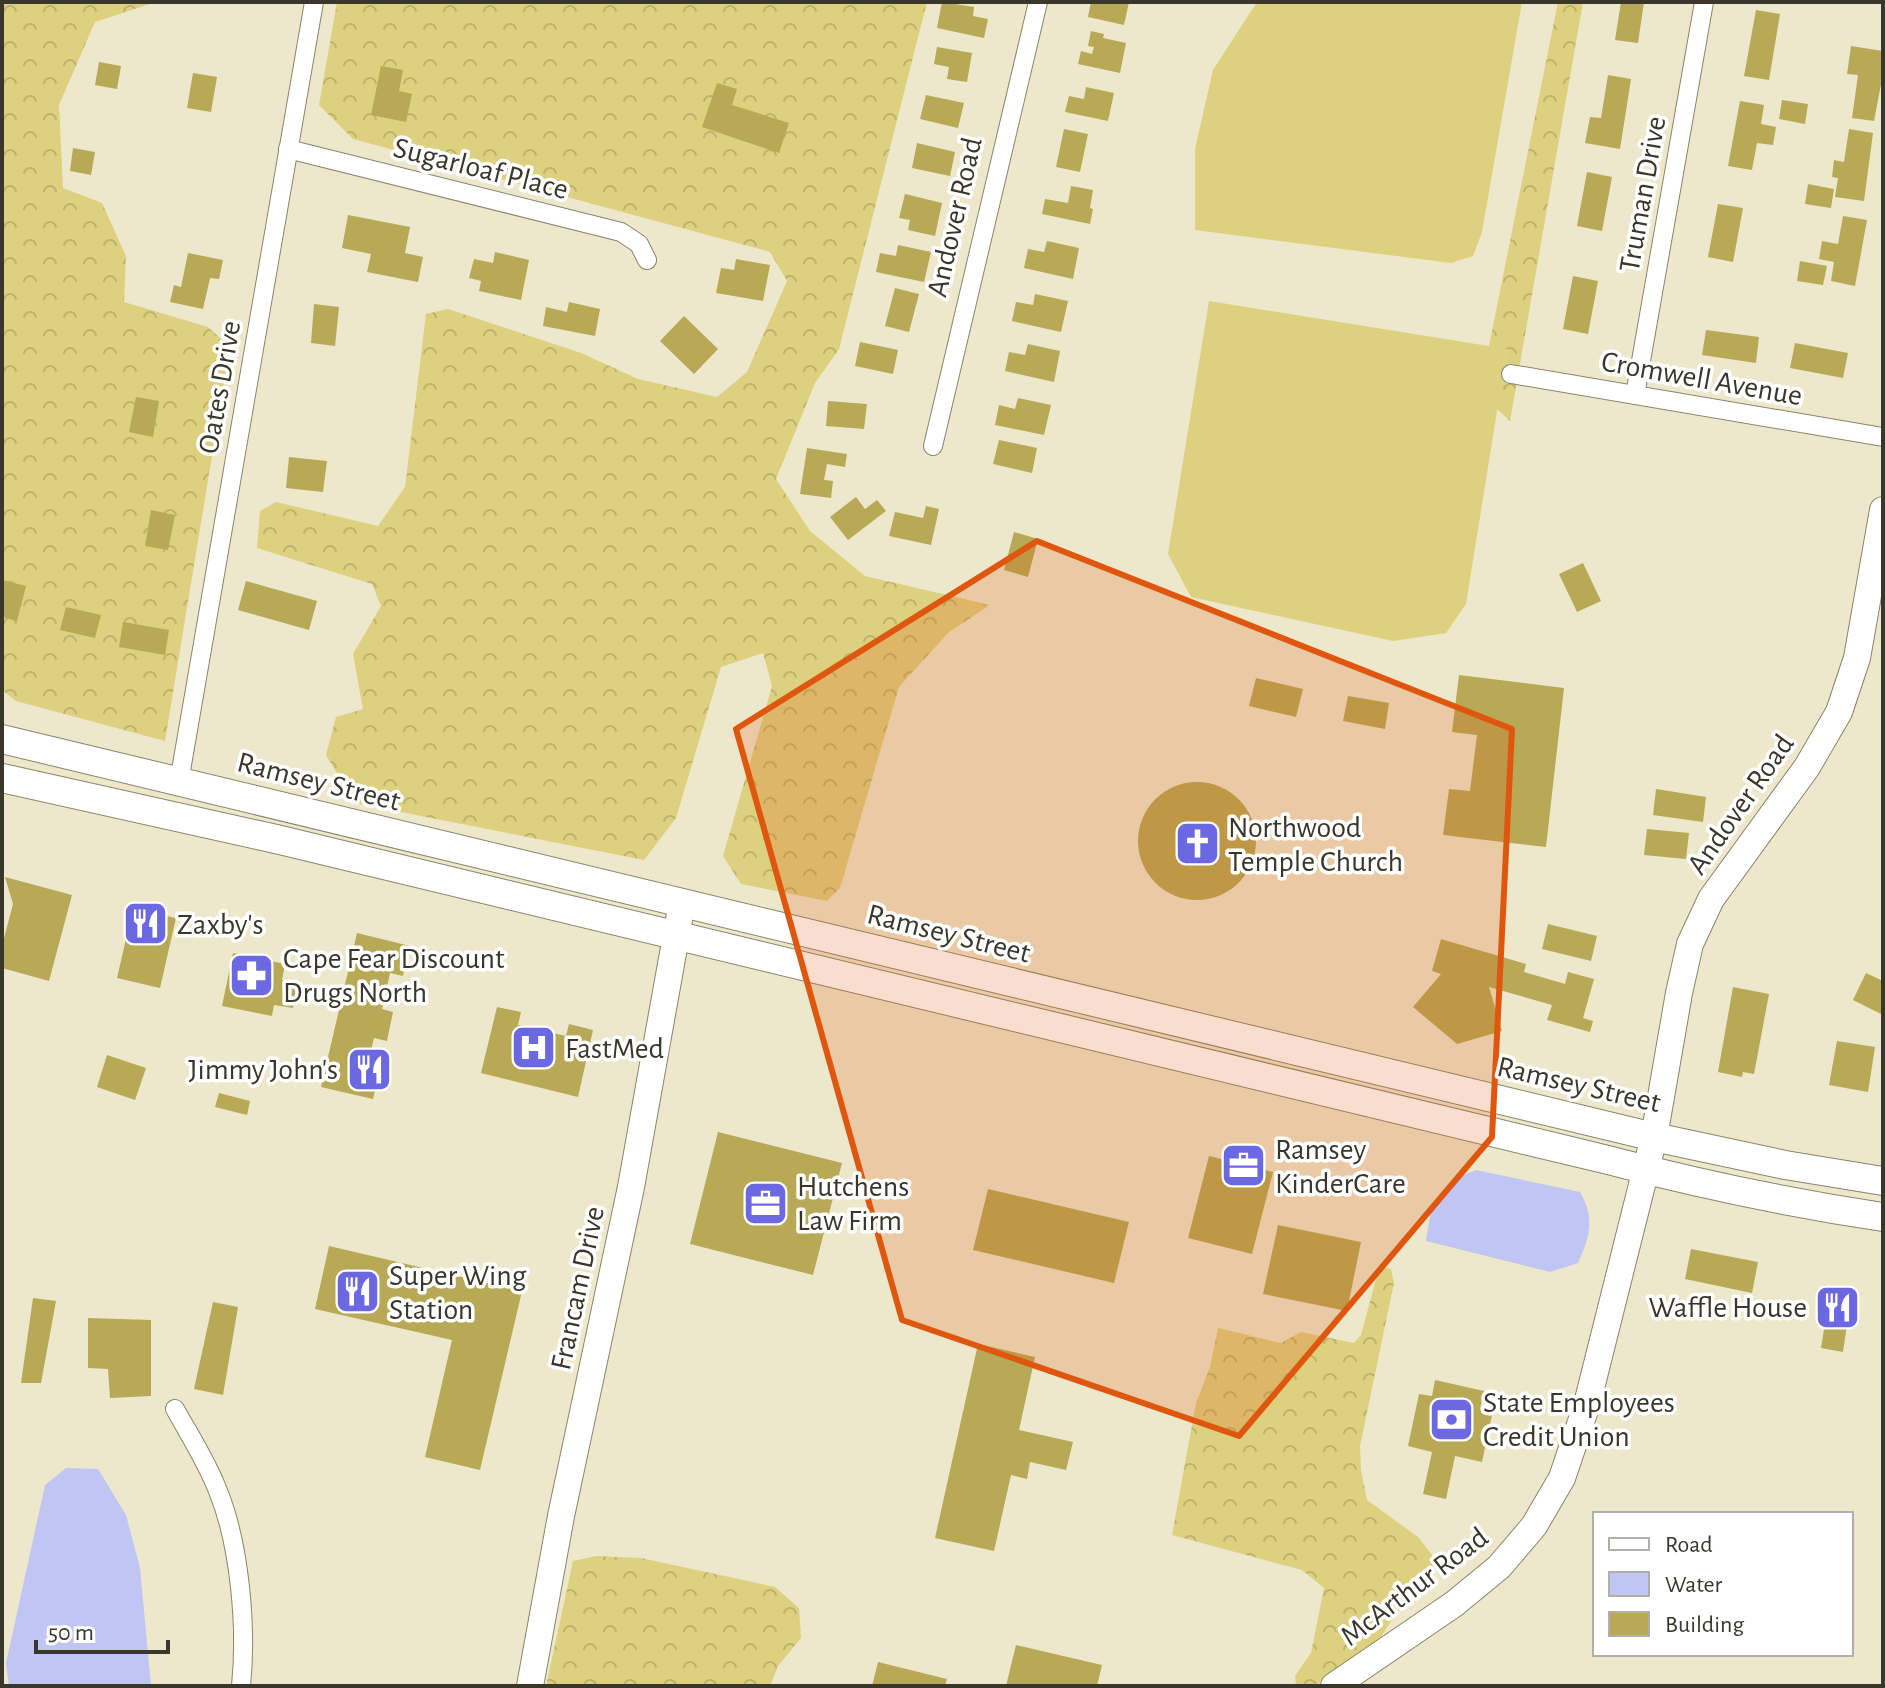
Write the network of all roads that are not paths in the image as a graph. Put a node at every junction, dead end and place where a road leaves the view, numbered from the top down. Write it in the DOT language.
graph roads {
  1 [pos="314,2"];
  2 [pos="1038,2"];
  3 [pos="1704,2"];
  4 [pos="288,149"];
  5 [pos="647,260"];
  6 [pos="1511,374"];
  7 [pos="1635,395"];
  8 [pos="1883,437"];
  9 [pos="933,446"];
  10 [pos="1883,510"];
  11 [pos="2,739"];
  12 [pos="2,778"];
  13 [pos="179,782"];
  14 [pos="682,903"];
  15 [pos="677,935"];
  16 [pos="1654,1137"];
  17 [pos="1646,1170"];
  18 [pos="1883,1181"];
  19 [pos="1883,1217"];
  20 [pos="175,1409"];
  21 [pos="241,1686"];
  22 [pos="530,1686"];
  23 [pos="1334,1686"];
  1 -- 4 [label="street, Oates Drive"];
  2 -- 9 [label="street, Andover Road"];
  3 -- 7 [label="street, Truman Drive"];
  4 -- 5 [label="street, Sugarloaf Place"];
  4 -- 13 [label="street, Oates Drive"];
  6 -- 7 [label="street, Cromwell Avenue"];
  7 -- 8 [label="street, Cromwell Avenue"];
  10 -- 16 [label="street, Andover Road"];
  11 -- 13 [label="main road, Ramsey Street"];
  12 -- 15 [label="main road"];
  13 -- 14 [label="main road, Ramsey Street"];
  14 -- 15 [label="street, Francam Drive"];
  14 -- 16 [label="main road, Ramsey Street"];
  15 -- 17 [label="main road"];
  15 -- 22 [label="street, Francam Drive"];
  16 -- 17 [label="street, Andover Road"];
  16 -- 18 [label="main road, Ramsey Street"];
  17 -- 19 [label="main road"];
  17 -- 23 [label="street, McArthur Road"];
  20 -- 21 [label="street"];
}
